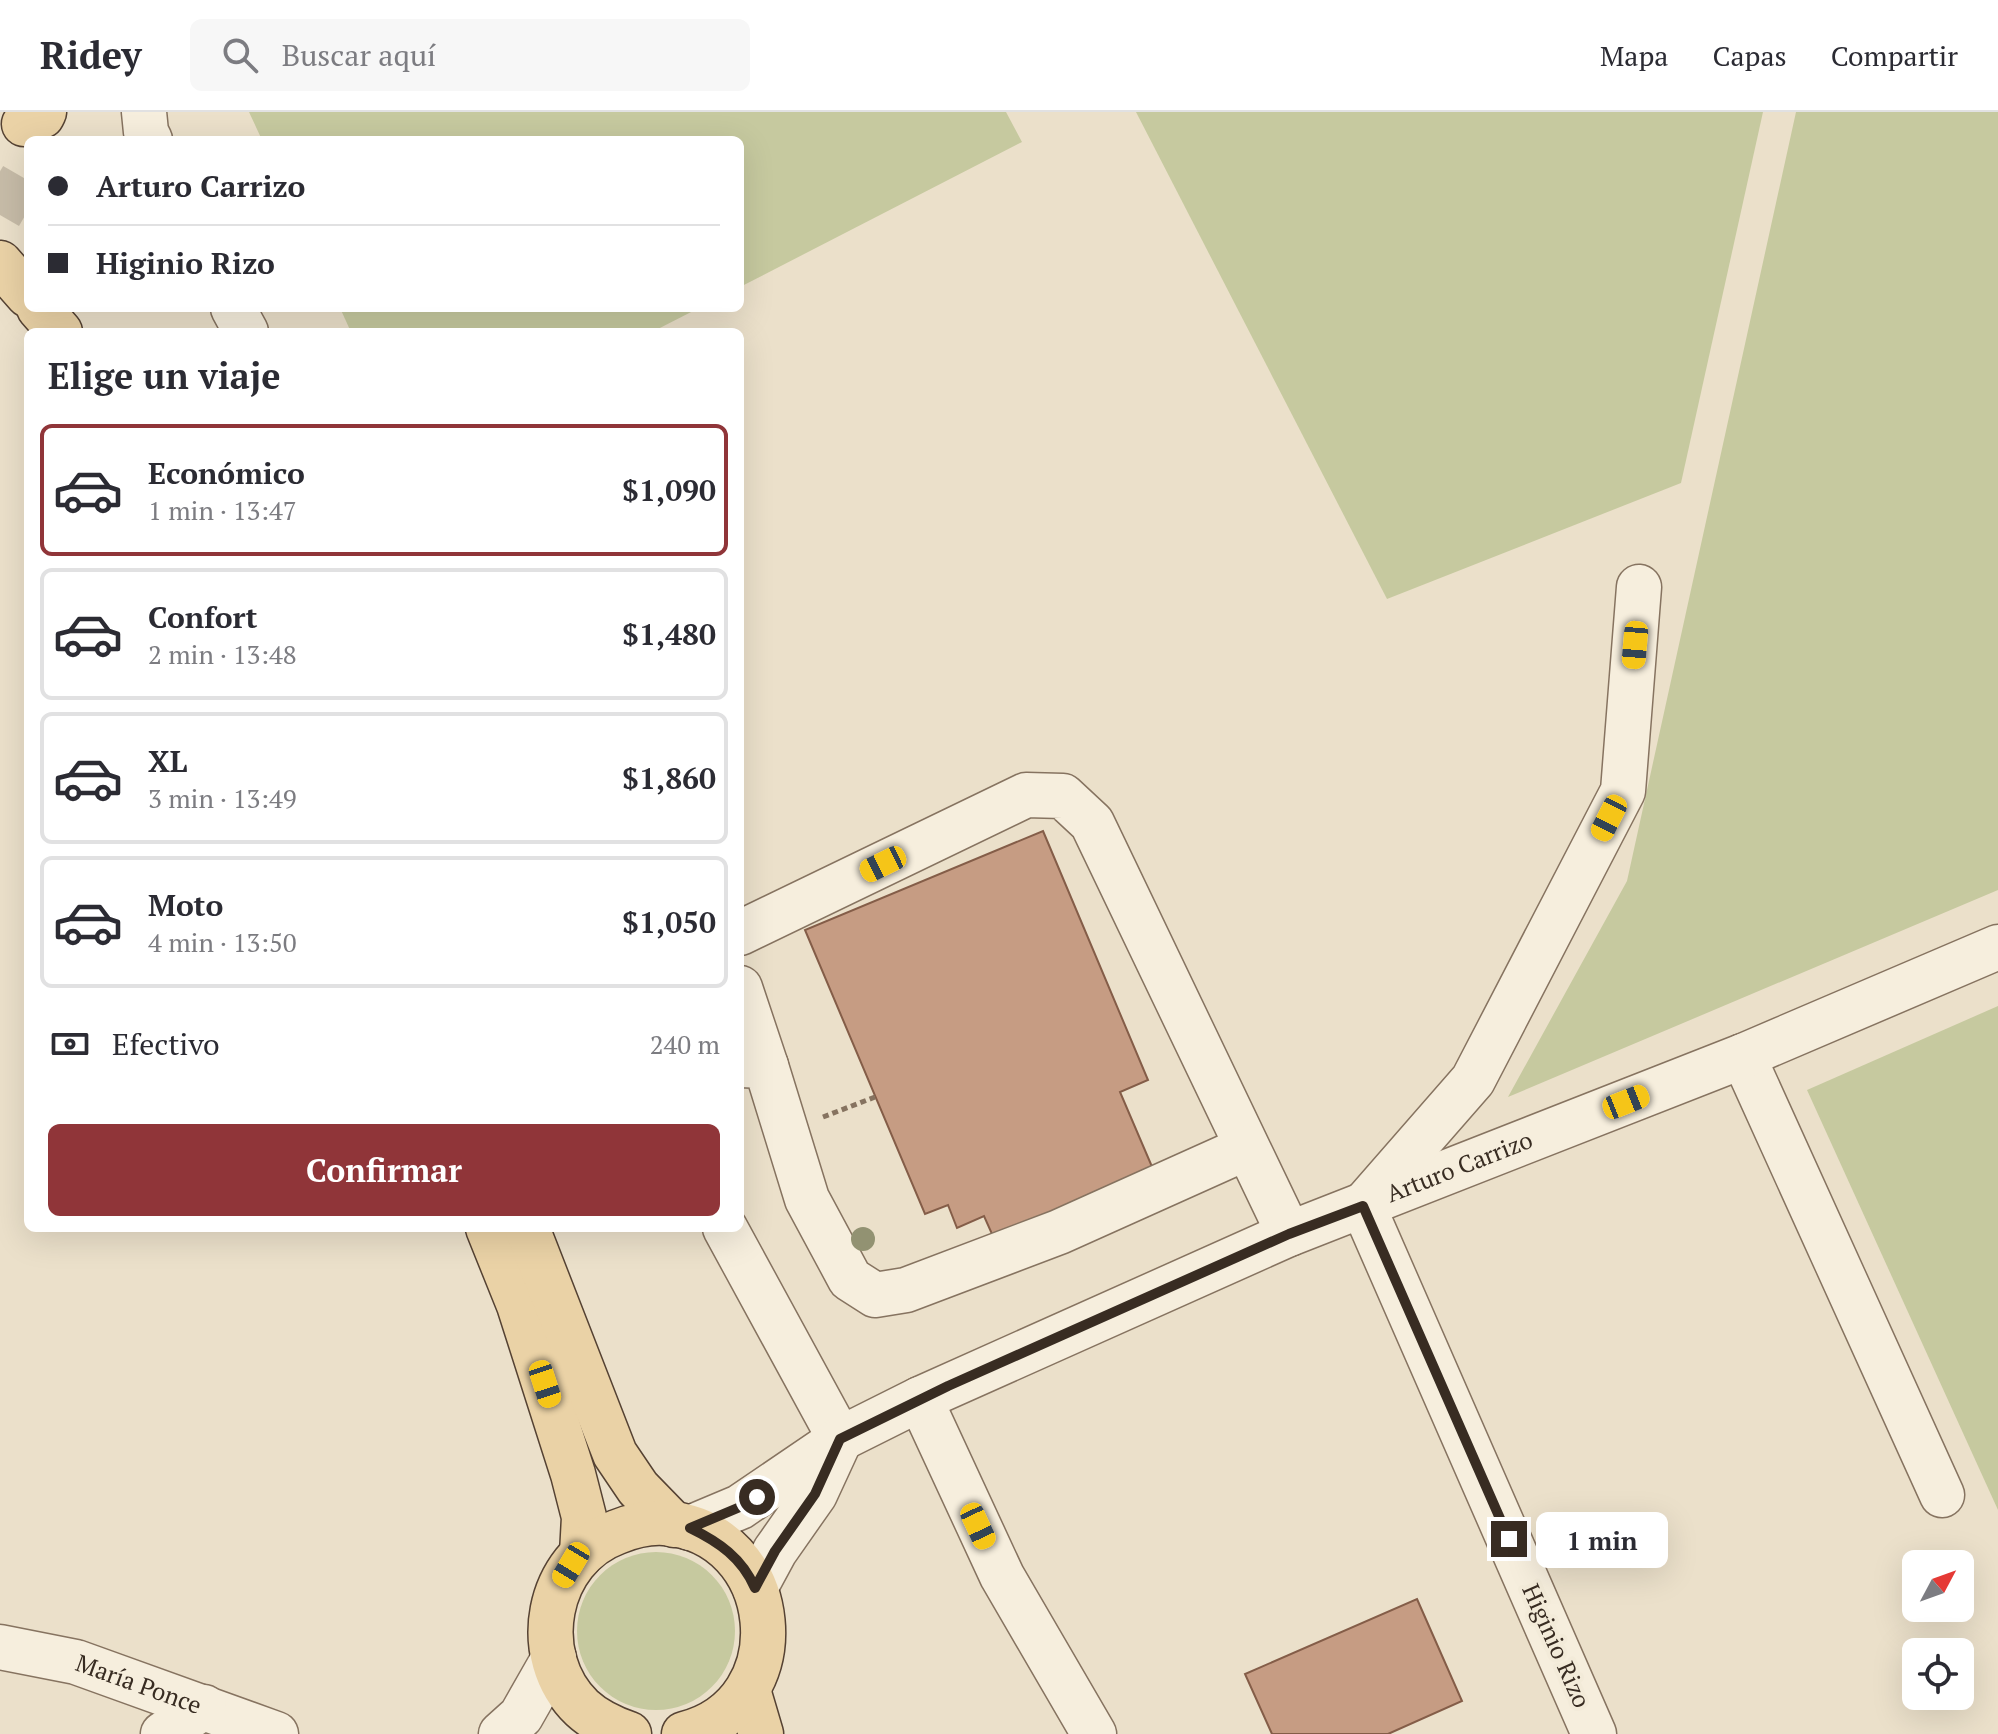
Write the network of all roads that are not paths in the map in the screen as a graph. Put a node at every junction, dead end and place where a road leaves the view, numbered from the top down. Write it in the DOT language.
graph roads {
  1 [pos="144,112"];
  2 [pos="148,136"];
  3 [pos="0,263"];
  4 [pos="24,290"];
  5 [pos="42,312"];
  6 [pos="56,328"];
  7 [pos="1639,587"];
  8 [pos="744,931"];
  9 [pos="1998,947"];
  10 [pos="744,1012"];
  11 [pos="1743,1056"];
  12 [pos="753,1065"];
  13 [pos="1246,1148"];
  14 [pos="1363,1206"];
  15 [pos="490,1232"];
  16 [pos="529,1232"];
  17 [pos="727,1232"];
  18 [pos="1289,1234"];
  19 [pos="920,1399"];
  20 [pos="840,1439"];
  21 [pos="1942,1495"];
  22 [pos="682,1527"];
  23 [pos="582,1554"];
  24 [pos="755,1588"];
  25 [pos="0,1647"];
  26 [pos="554,1658"];
  27 [pos="748,1690"];
  28 [pos="204,1707"];
  29 [pos="163,1734"];
  30 [pos="276,1734"];
  31 [pos="501,1734"];
  32 [pos="629,1734"];
  33 [pos="684,1734"];
  34 [pos="761,1734"];
  35 [pos="1094,1734"];
  36 [pos="1594,1734"];
  1 -- 2 [label="street"];
  3 -- 4 [label="main road"];
  5 -- 6 [label="main road"];
  7 -- 14 [label="street"];
  8 -- 13 [label="street"];
  9 -- 11 [label="street, Arturo Carrizo"];
  10 -- 12 [label="street"];
  11 -- 14 [label="street, Arturo Carrizo"];
  11 -- 21 [label="street"];
  12 -- 13 [label="street"];
  13 -- 18 [label="street"];
  14 -- 18 [label="street, Arturo Carrizo"];
  14 -- 36 [label="street, Higinio Rizo"];
  15 -- 23 [label="main road"];
  16 -- 22 [label="main road"];
  17 -- 20 [label="street"];
  18 -- 19 [label="street, Arturo Carrizo"];
  19 -- 20 [label="street, Arturo Carrizo"];
  19 -- 35 [label="street"];
  20 -- 22 [label="street, Arturo Carrizo"];
  20 -- 24 [label="street"];
  22 -- 23 [label="main road"];
  22 -- 24 [label="main road"];
  23 -- 26 [label="main road"];
  24 -- 27 [label="main road"];
  25 -- 28 [label="street, María Ponce"];
  26 -- 31 [label="street"];
  26 -- 32 [label="main road"];
  27 -- 33 [label="main road"];
  27 -- 34 [label="main road"];
  28 -- 29 [label="street"];
  28 -- 30 [label="street, María Ponce"];
}
